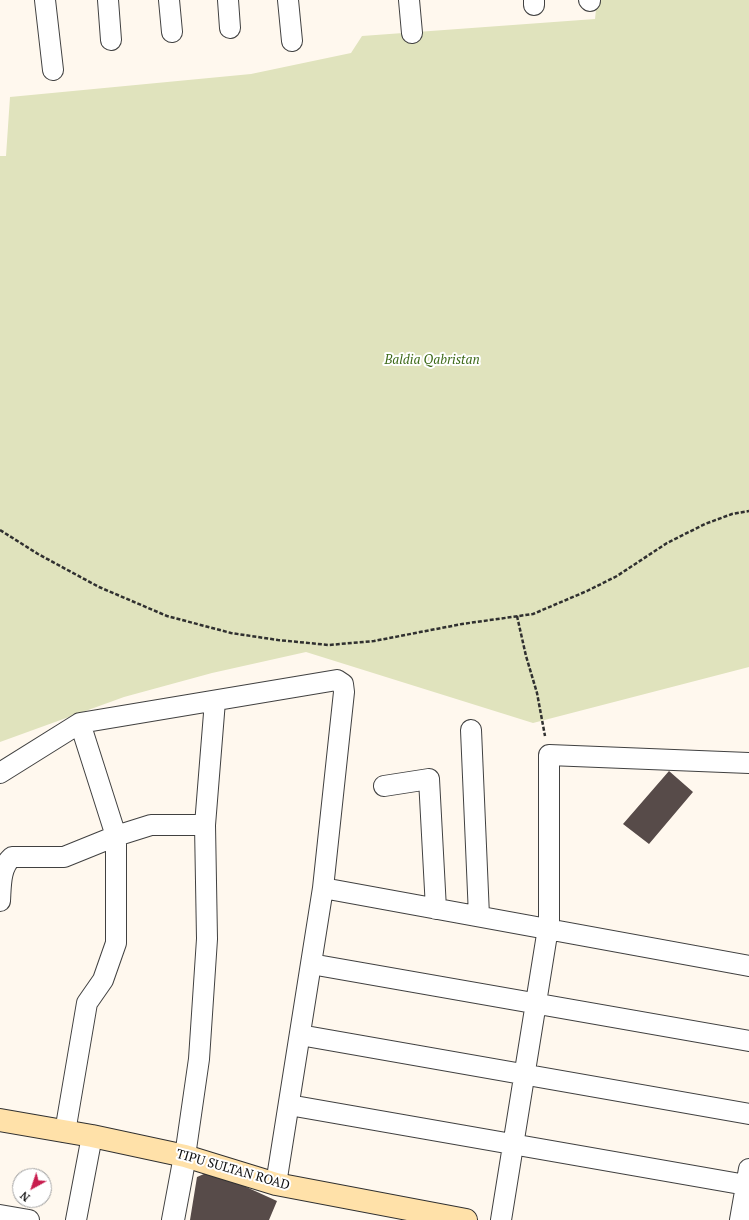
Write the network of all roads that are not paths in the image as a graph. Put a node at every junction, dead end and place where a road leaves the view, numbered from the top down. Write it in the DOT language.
graph roads {
  1 [pos="45,0"];
  2 [pos="108,0"];
  3 [pos="169,0"];
  4 [pos="228,0"];
  5 [pos="288,0"];
  6 [pos="409,0"];
  7 [pos="230,28"];
  8 [pos="172,32"];
  9 [pos="412,33"];
  10 [pos="111,40"];
  11 [pos="292,41"];
  12 [pos="53,70"];
  13 [pos="215,701"];
  14 [pos="80,723"];
  15 [pos="471,730"];
  16 [pos="749,763"];
  17 [pos="0,773"];
  18 [pos="384,786"];
  19 [pos="205,825"];
  20 [pos="116,836"];
  21 [pos="323,888"];
  22 [pos="0,901"];
  23 [pos="436,909"];
  24 [pos="479,916"];
  25 [pos="548,929"];
  26 [pos="311,964"];
  27 [pos="749,966"];
  28 [pos="536,1004"];
  29 [pos="300,1035"];
  30 [pos="749,1041"];
  31 [pos="524,1075"];
  32 [pos="289,1105"];
  33 [pos="749,1114"];
  34 [pos="0,1120"];
  35 [pos="65,1132"];
  36 [pos="92,1136"];
  37 [pos="514,1144"];
  38 [pos="185,1156"];
  39 [pos="748,1177"];
  40 [pos="276,1184"];
  41 [pos="0,1215"];
  42 [pos="29,1220"];
  43 [pos="76,1220"];
  44 [pos="173,1220"];
  45 [pos="466,1220"];
  46 [pos="501,1220"];
  47 [pos="740,1220"];
  1 -- 12 [label="street"];
  2 -- 10 [label="street"];
  3 -- 8 [label="street"];
  4 -- 7 [label="street"];
  5 -- 11 [label="street"];
  6 -- 9 [label="street"];
  13 -- 14 [label="street"];
  13 -- 19 [label="street"];
  13 -- 21 [label="street"];
  14 -- 17 [label="street"];
  14 -- 20 [label="street"];
  15 -- 24 [label="street"];
  16 -- 25 [label="street"];
  18 -- 23 [label="street"];
  19 -- 20 [label="street"];
  19 -- 38 [label="street"];
  20 -- 22 [label="street"];
  20 -- 35 [label="street"];
  21 -- 23 [label="street"];
  21 -- 26 [label="street"];
  23 -- 24 [label="street"];
  24 -- 25 [label="street"];
  25 -- 27 [label="street"];
  25 -- 28 [label="street"];
  26 -- 28 [label="street"];
  26 -- 29 [label="street"];
  28 -- 30 [label="street"];
  28 -- 31 [label="street"];
  29 -- 31 [label="street"];
  29 -- 32 [label="street"];
  31 -- 33 [label="street"];
  31 -- 37 [label="street"];
  32 -- 37 [label="street"];
  32 -- 40 [label="street"];
  34 -- 35 [label="main road, TIPU SULTAN ROAD"];
  35 -- 36 [label="main road, TIPU SULTAN ROAD"];
  36 -- 38 [label="main road, TIPU SULTAN ROAD"];
  36 -- 43 [label="street"];
  37 -- 39 [label="street"];
  37 -- 46 [label="street"];
  38 -- 40 [label="main road, TIPU SULTAN ROAD"];
  38 -- 44 [label="street"];
  39 -- 47 [label="street"];
  40 -- 45 [label="main road, TIPU SULTAN ROAD"];
  41 -- 42 [label="street"];
}
